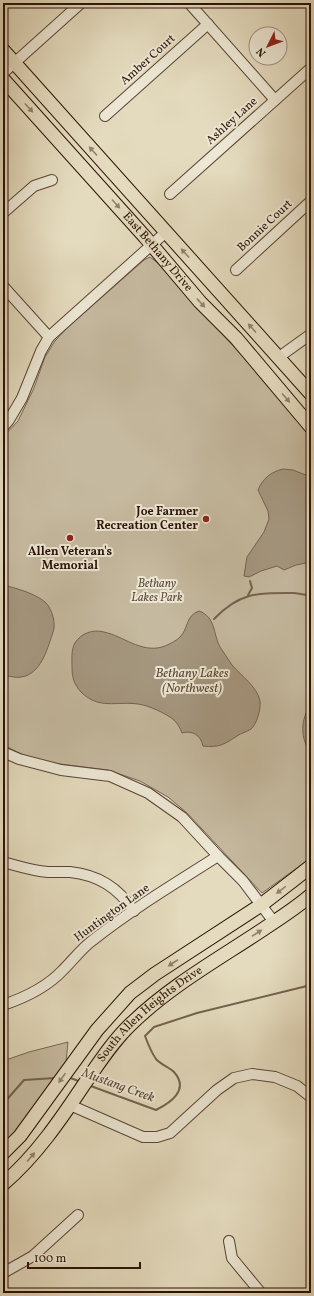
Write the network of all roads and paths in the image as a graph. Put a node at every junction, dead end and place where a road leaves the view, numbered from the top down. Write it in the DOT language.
graph roads {
  1 [pos="81,3"];
  2 [pos="189,3"];
  3 [pos="208,24"];
  4 [pos="3,50"];
  5 [pos="14,63"];
  6 [pos="311,68"];
  7 [pos="3,72"];
  8 [pos="3,79"];
  9 [pos="275,100"];
  10 [pos="105,116"];
  11 [pos="52,180"];
  12 [pos="170,194"];
  13 [pos="311,201"];
  14 [pos="3,213"];
  15 [pos="166,232"];
  16 [pos="152,245"];
  17 [pos="236,270"];
  18 [pos="3,286"];
  19 [pos="311,334"];
  20 [pos="49,337"];
  21 [pos="279,357"];
  22 [pos="262,370"];
  23 [pos="311,394"];
  24 [pos="3,427"];
  25 [pos="311,427"];
  26 [pos="3,752"];
  27 [pos="218,856"];
  28 [pos="3,862"];
  29 [pos="311,866"];
  30 [pos="311,895"];
  31 [pos="262,905"];
  32 [pos="134,911"];
  33 [pos="274,922"];
  34 [pos="5,1001"];
  35 [pos="311,1097"];
  36 [pos="73,1101"];
  37 [pos="3,1153"];
  38 [pos="3,1184"];
  39 [pos="78,1215"];
  40 [pos="228,1241"];
  41 [pos="3,1272"];
  42 [pos="261,1293"];
  1 -- 5 [label="street"];
  2 -- 3 [label="street"];
  3 -- 9 [label="street"];
  3 -- 10 [label="street, Amber Court"];
  4 -- 5 [label="main road, East Bethany Drive"];
  5 -- 7 [label="street"];
  15 -- 5 [label="main road, East Bethany Drive, one-way"];
  6 -- 9 [label="street, Ashley Lane"];
  8 -- 16 [label="main road, East Bethany Drive, one-way"];
  9 -- 12 [label="street, Ashley Lane"];
  11 -- 14 [label="street"];
  13 -- 17 [label="street, Bonnie Court"];
  15 -- 16 [label="street"];
  21 -- 15 [label="main road, East Bethany Drive, one-way"];
  16 -- 20 [label="street"];
  16 -- 22 [label="main road, East Bethany Drive, one-way"];
  18 -- 20 [label="street"];
  19 -- 21 [label="street"];
  20 -- 24 [label="street"];
  21 -- 22 [label="main road"];
  21 -- 23 [label="main road, East Bethany Drive"];
  22 -- 25 [label="main road, East Bethany Drive, one-way"];
  26 -- 27 [label="street"];
  27 -- 31 [label="street"];
  27 -- 32 [label="street, Huntington Lane"];
  28 -- 32 [label="street"];
  29 -- 31 [label="main road, South Allen Heights Drive, one-way"];
  30 -- 33 [label="main road, South Allen Heights Drive"];
  31 -- 33 [label="street"];
  31 -- 37 [label="main road, South Allen Heights Drive, one-way"];
  32 -- 34 [label="street, Huntington Lane"];
  36 -- 33 [label="main road, South Allen Heights Drive, one-way"];
  35 -- 36 [label="street"];
  38 -- 36 [label="main road, South Allen Heights Drive, one-way"];
  39 -- 41 [label="street"];
  40 -- 42 [label="street"];
}
